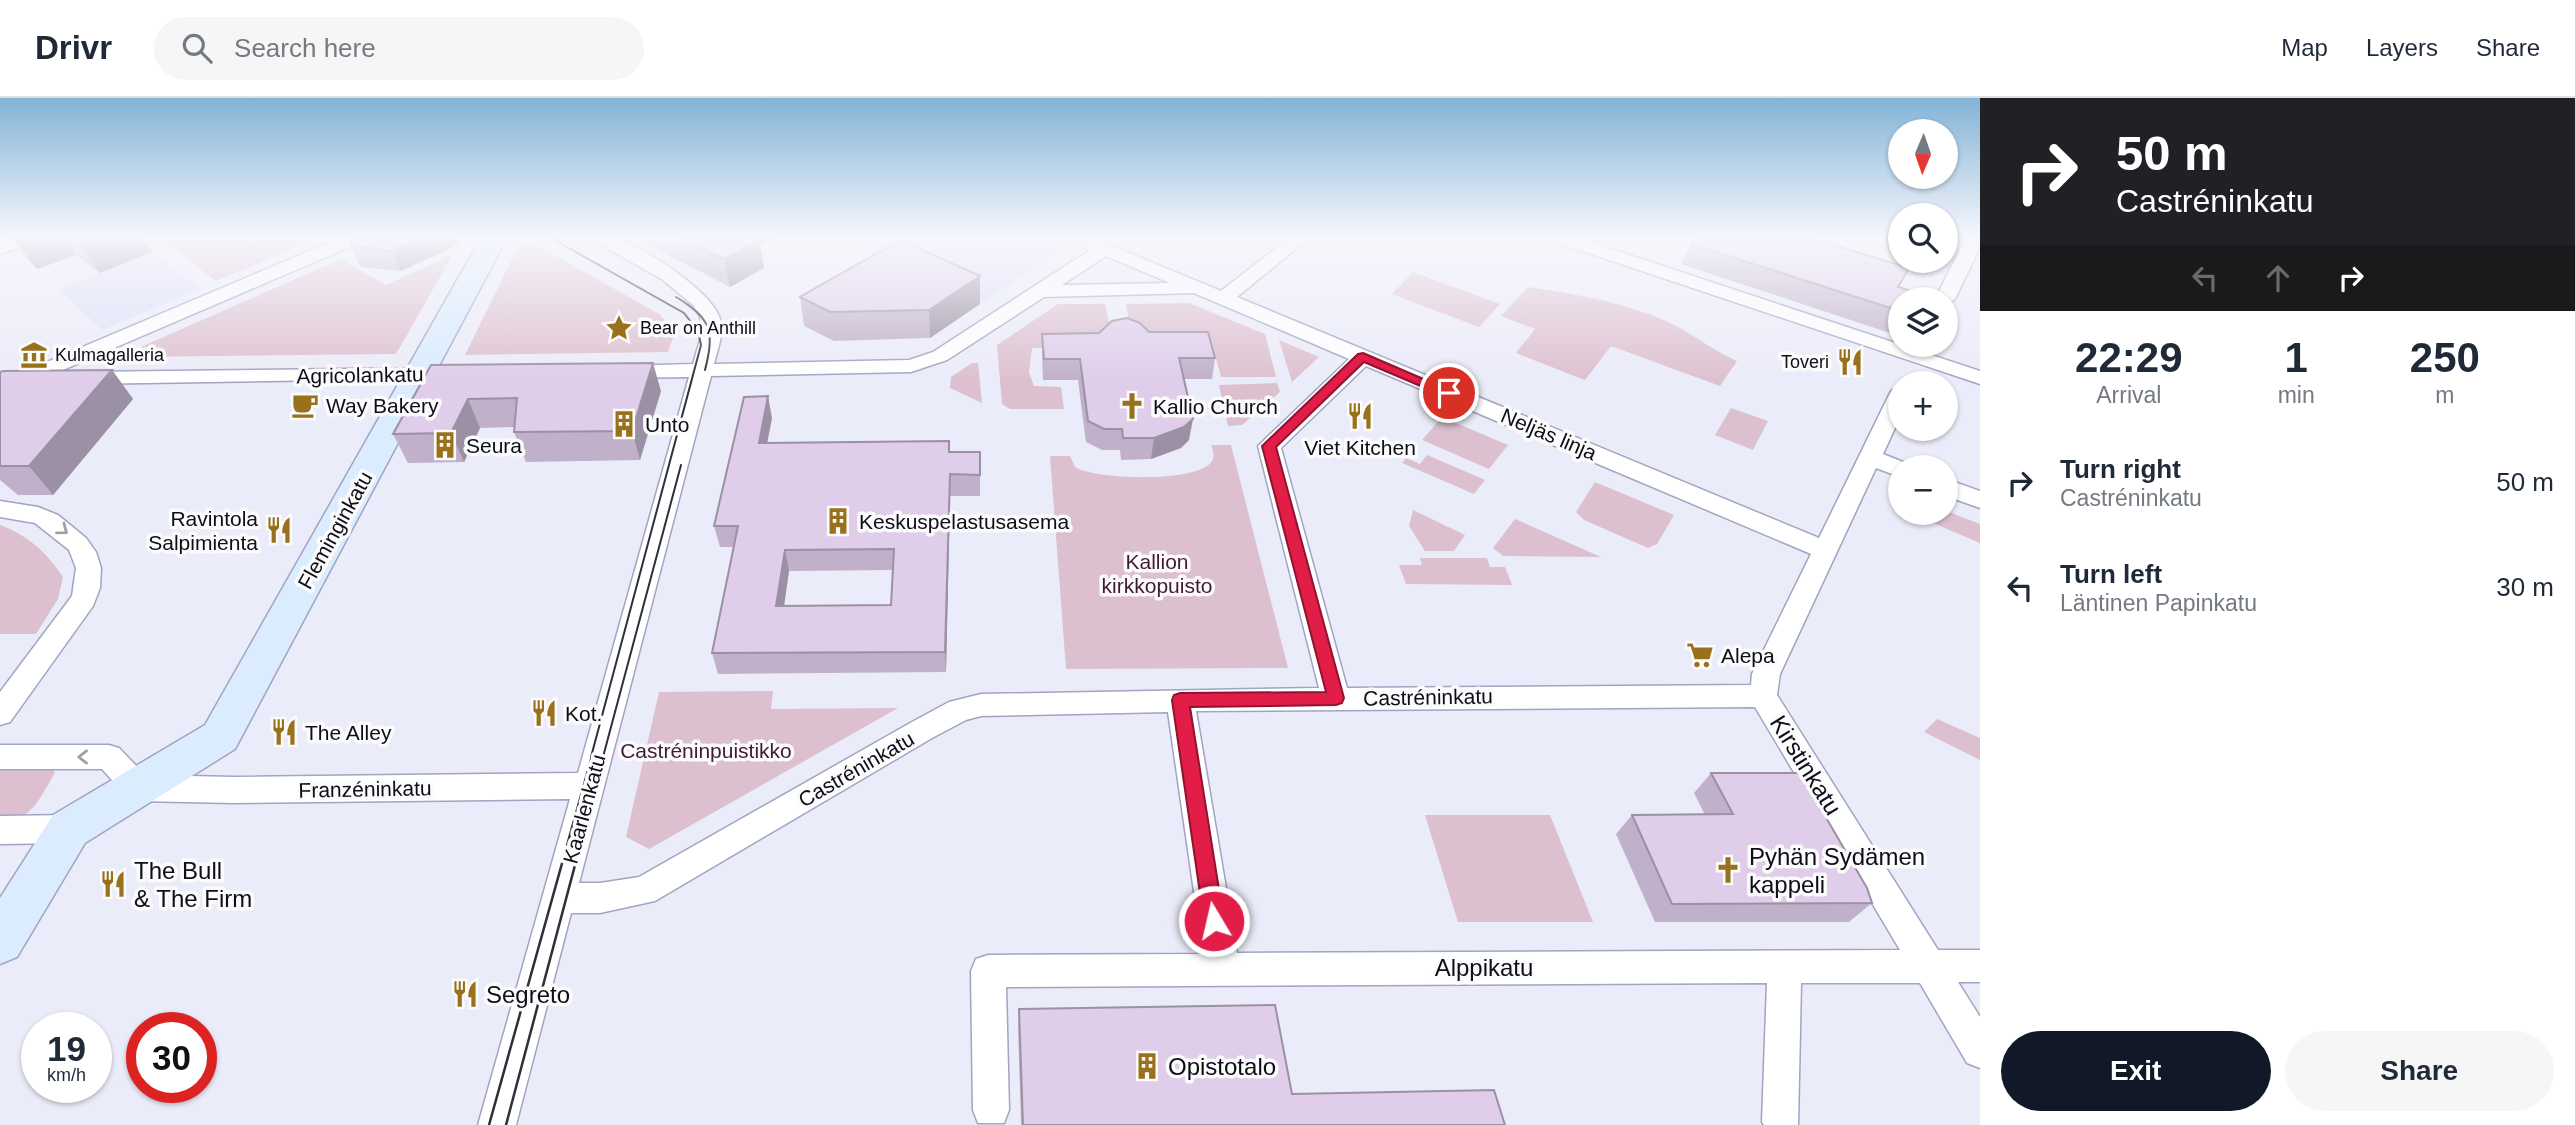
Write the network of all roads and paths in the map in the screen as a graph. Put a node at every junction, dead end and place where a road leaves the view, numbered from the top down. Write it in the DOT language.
graph roads {
  1 [pos="243,286"];
  2 [pos="475,286"];
  3 [pos="682,286"];
  4 [pos="1046,286"];
  5 [pos="1197,286"];
  6 [pos="1239,286"];
  7 [pos="1714,286"];
  8 [pos="1201,288"];
  9 [pos="1039,291"];
  10 [pos="1224,298"];
  11 [pos="1888,340"];
  12 [pos="1363,357"];
  13 [pos="1935,357"];
  14 [pos="701,371"];
  15 [pos="602,372"];
  16 [pos="439,374"];
  17 [pos="1980,378"];
  18 [pos="26,379"];
  19 [pos="0,380"];
  20 [pos="0,390"];
  21 [pos="1888,421"];
  22 [pos="1871,458"];
  23 [pos="1888,464"];
  24 [pos="1958,491"];
  25 [pos="1980,500"];
  26 [pos="0,509"];
  27 [pos="1825,550"];
  28 [pos="1763,696"];
  29 [pos="1336,698"];
  30 [pos="1180,700"];
  31 [pos="0,714"];
  32 [pos="0,757"];
  33 [pos="591,786"];
  34 [pos="138,788"];
  35 [pos="69,829"];
  36 [pos="0,830"];
  37 [pos="559,898"];
  38 [pos="0,941"];
  39 [pos="1784,966"];
  40 [pos="1928,966"];
  41 [pos="1980,966"];
  42 [pos="1222,968"];
  43 [pos="1980,1050"];
  44 [pos="991,1110"];
  45 [pos="1781,1122"];
  46 [pos="498,1125"];
  1 -- 18 [label="street"];
  2 -- 16 [label="street, Fleminginkatu"];
  3 -- 14 [label="street, Kaarlenkatu"];
  4 -- 9 [label="street"];
  5 -- 8 [label="street, Neljäs linja"];
  6 -- 10 [label="street"];
  7 -- 11 [label="street"];
  8 -- 9 [label="street"];
  8 -- 10 [label="street, Neljäs linja"];
  9 -- 14 [label="street"];
  10 -- 12 [label="street, Neljäs linja"];
  12 -- 27 [label="street, Neljäs linja"];
  12 -- 29 [label="street"];
  13 -- 17 [label="street"];
  14 -- 15 [label="street"];
  14 -- 33 [label="street, Kaarlenkatu"];
  16 -- 18 [label="street, Agricolankatu"];
  16 -- 34 [label="street, Fleminginkatu"];
  18 -- 19 [label="street, Agricolankatu"];
  18 -- 20 [label="street"];
  21 -- 22 [label="street"];
  22 -- 23 [label="street"];
  22 -- 27 [label="street"];
  24 -- 25 [label="street"];
  26 -- 31 [label="street, one-way"];
  27 -- 28 [label="street"];
  28 -- 29 [label="street, Castréninkatu"];
  28 -- 40 [label="street, Kirstinkatu"];
  29 -- 30 [label="street, Castréninkatu"];
  30 -- 37 [label="street, Castréninkatu"];
  30 -- 42 [label="street"];
  34 -- 32 [label="street, one-way"];
  33 -- 34 [label="street, Franzéninkatu"];
  33 -- 37 [label="street, Kaarlenkatu"];
  34 -- 35 [label="street"];
  35 -- 36 [label="street"];
  35 -- 38 [label="street"];
  37 -- 46 [label="street, Kaarlenkatu"];
  39 -- 40 [label="street, Alppikatu"];
  39 -- 42 [label="street, Alppikatu"];
  39 -- 45 [label="street"];
  40 -- 41 [label="street, Alppikatu"];
  40 -- 43 [label="street, Kirstinkatu"];
  42 -- 44 [label="street, Alppikatu"];
}
